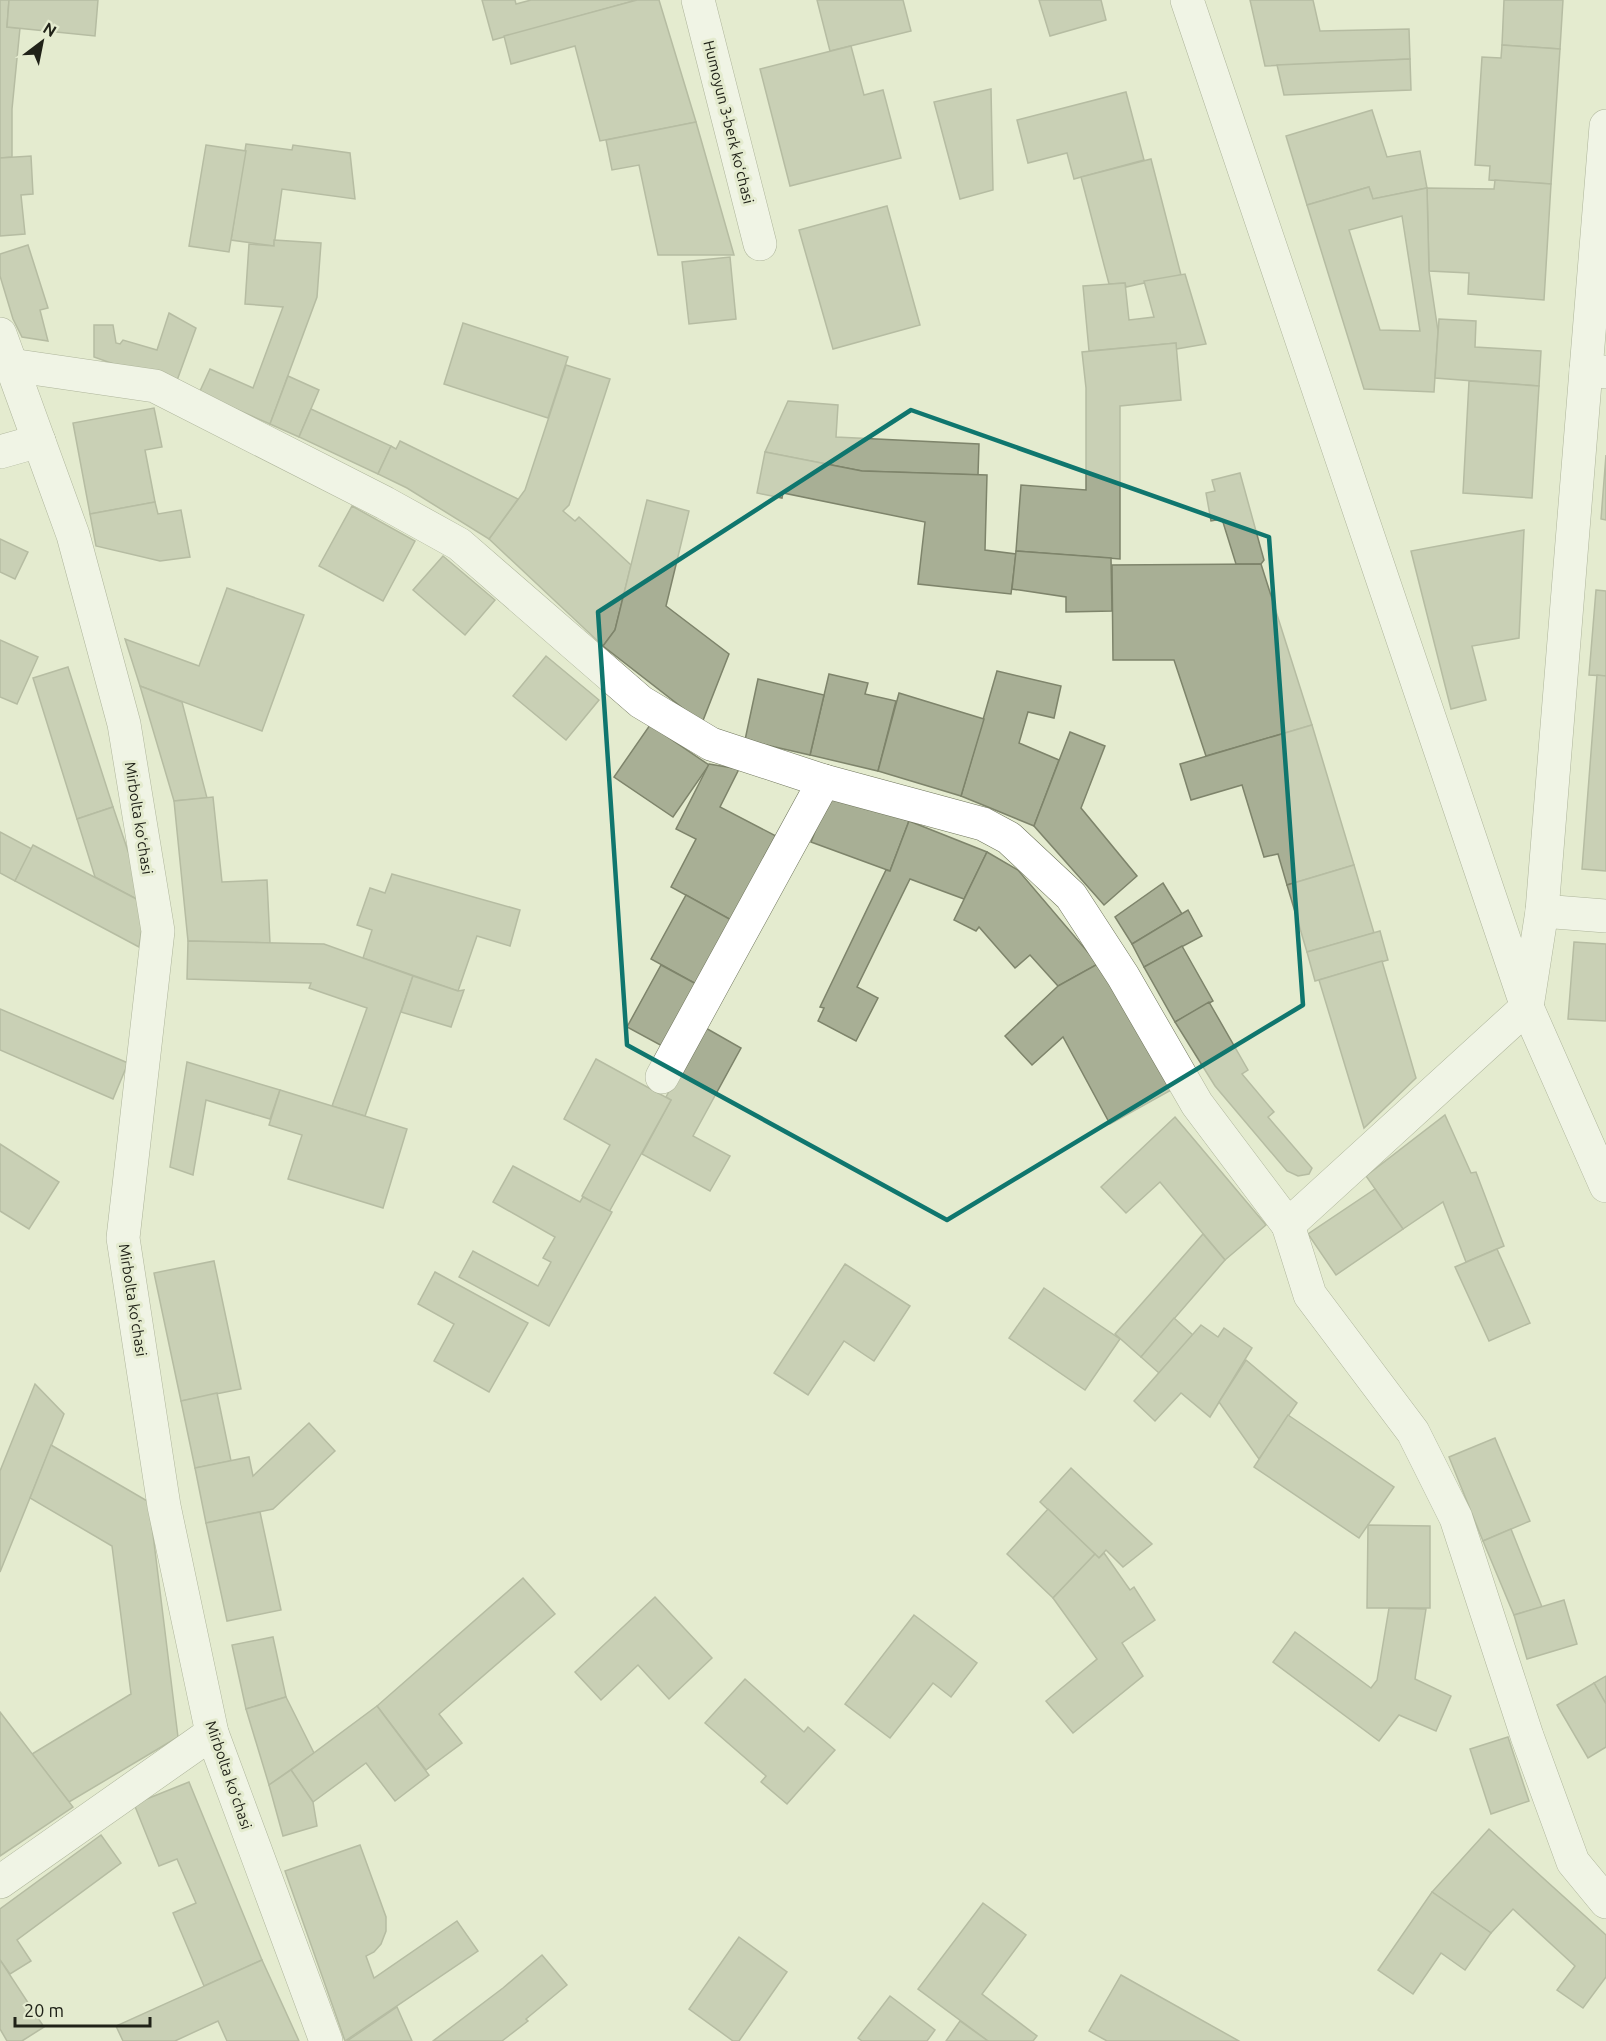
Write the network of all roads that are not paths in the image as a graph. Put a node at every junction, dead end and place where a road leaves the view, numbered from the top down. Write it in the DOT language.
graph roads {
  1 [pos="698,0"];
  2 [pos="1188,0"];
  3 [pos="1606,126"];
  4 [pos="760,244"];
  5 [pos="0,334"];
  6 [pos="11,365"];
  7 [pos="1596,371"];
  8 [pos="39,441"];
  9 [pos="0,452"];
  10 [pos="824,781"];
  11 [pos="1542,911"];
  12 [pos="1606,916"];
  13 [pos="1527,1007"];
  14 [pos="662,1077"];
  15 [pos="1606,1186"];
  16 [pos="1288,1225"];
  17 [pos="212,1733"];
  18 [pos="0,1882"];
  19 [pos="1606,1902"];
  20 [pos="326,2041"];
  1 -- 4 [label="street, Humoyun 3-berk koʻchasi"];
  2 -- 13 [label="street"];
  3 -- 7 [label="street"];
  5 -- 6 [label="street, Mirbolta koʻchasi"];
  6 -- 8 [label="street, Mirbolta koʻchasi"];
  6 -- 10 [label="street"];
  7 -- 11 [label="street"];
  8 -- 9 [label="street"];
  8 -- 17 [label="street, Mirbolta koʻchasi"];
  10 -- 14 [label="street"];
  10 -- 16 [label="street"];
  11 -- 12 [label="street"];
  11 -- 13 [label="street"];
  13 -- 15 [label="street"];
  13 -- 16 [label="street"];
  16 -- 19 [label="street"];
  17 -- 18 [label="street"];
  17 -- 20 [label="street, Mirbolta koʻchasi"];
}
